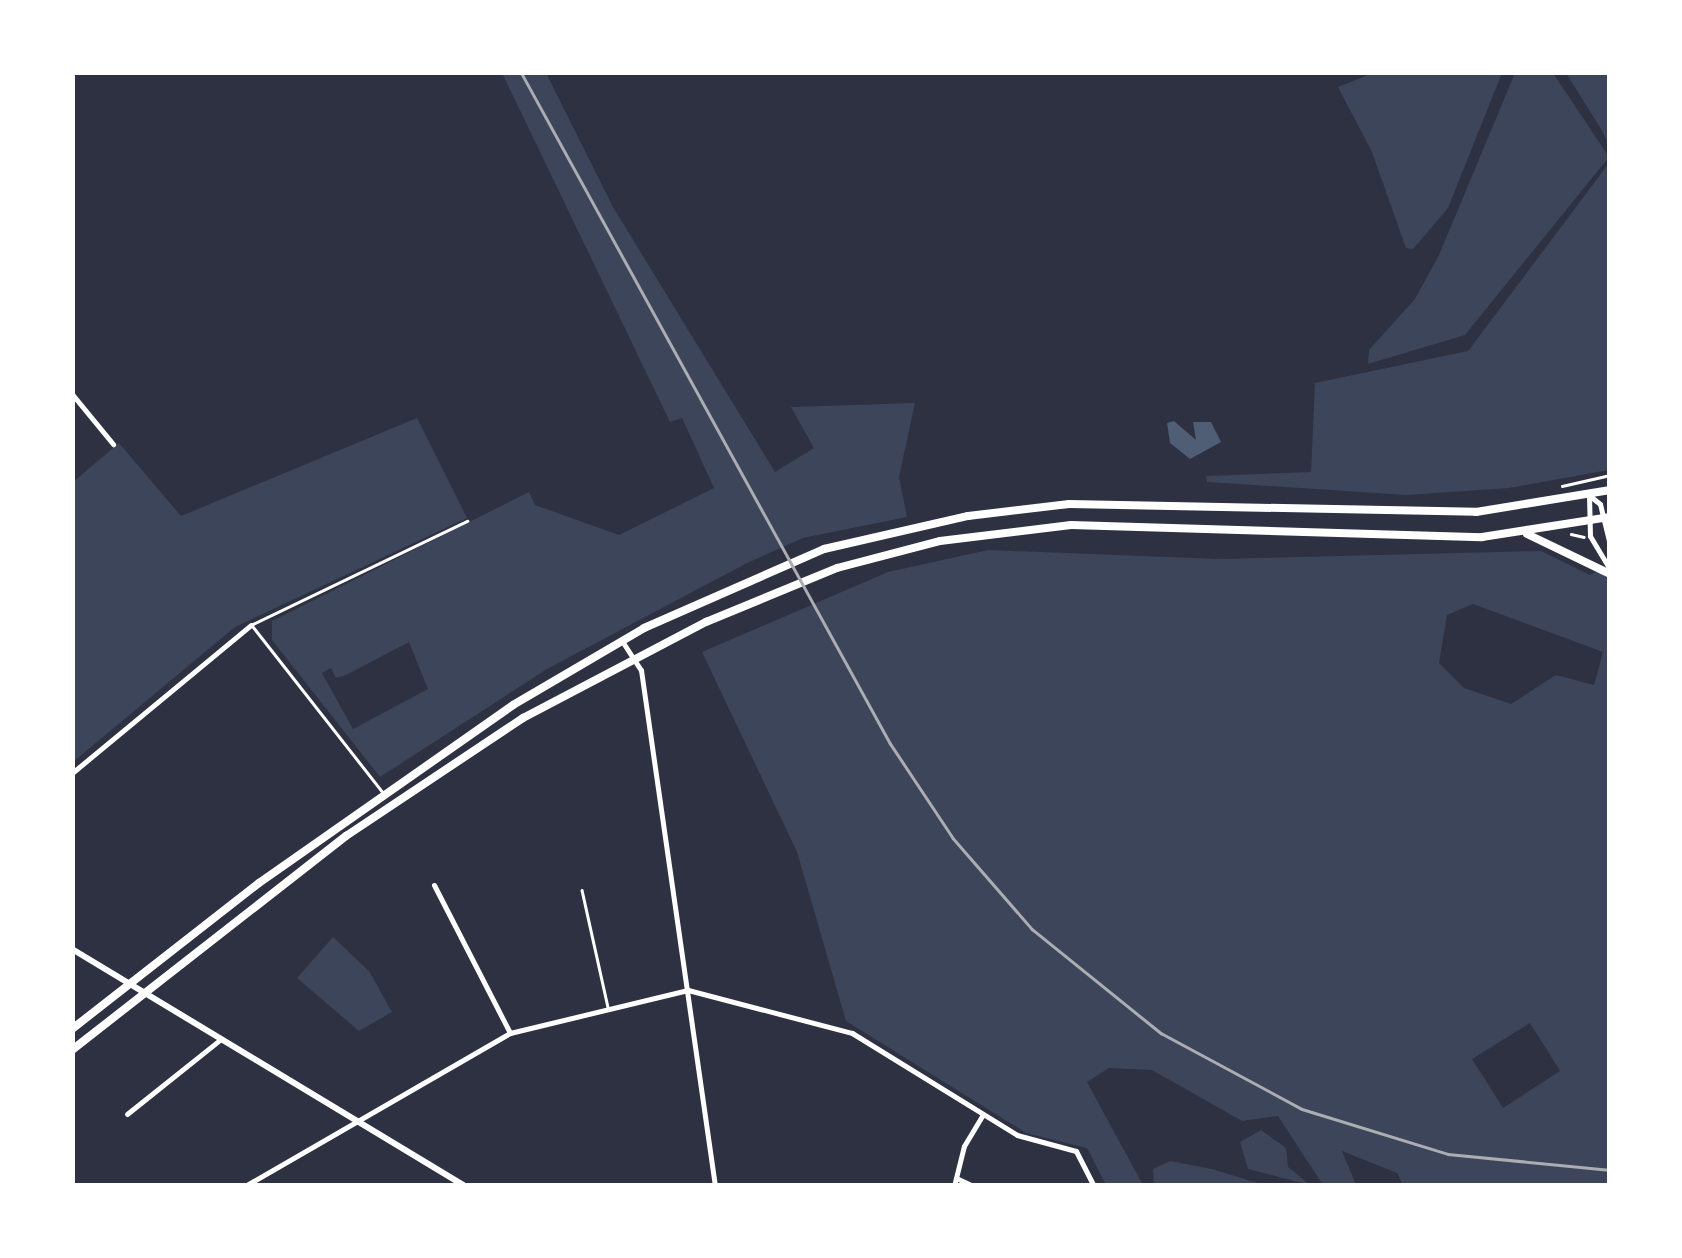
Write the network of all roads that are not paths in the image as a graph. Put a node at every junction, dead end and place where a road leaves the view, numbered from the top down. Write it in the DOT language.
graph roads {
  1 [pos="72,394"];
  2 [pos="113,444"];
  3 [pos="1610,490"];
  4 [pos="1589,495"];
  5 [pos="1606,517"];
  6 [pos="468,522"];
  7 [pos="1587,522"];
  8 [pos="1522,533"];
  9 [pos="1610,545"];
  10 [pos="1610,571"];
  11 [pos="251,625"];
  12 [pos="622,641"];
  13 [pos="634,658"];
  14 [pos="72,773"];
  15 [pos="383,793"];
  16 [pos="434,884"];
  17 [pos="582,890"];
  18 [pos="72,949"];
  19 [pos="129,984"];
  20 [pos="688,990"];
  21 [pos="142,994"];
  22 [pos="608,1008"];
  23 [pos="72,1029"];
  24 [pos="510,1032"];
  25 [pos="220,1040"];
  26 [pos="72,1050"];
  27 [pos="127,1114"];
  28 [pos="983,1114"];
  29 [pos="358,1121"];
  30 [pos="955,1182"];
  31 [pos="245,1186"];
  32 [pos="465,1186"];
  33 [pos="715,1186"];
  34 [pos="973,1186"];
  35 [pos="1094,1186"];
  1 -- 2 [label="street"];
  3 -- 4 [label="main road"];
  4 -- 5 [label="street"];
  4 -- 7 [label="street"];
  4 -- 12 [label="main road"];
  5 -- 7 [label="main road"];
  5 -- 9 [label="street"];
  6 -- 11 [label="lane"];
  7 -- 8 [label="main road"];
  7 -- 10 [label="street"];
  8 -- 10 [label="main road"];
  8 -- 13 [label="main road"];
  11 -- 14 [label="street"];
  11 -- 15 [label="lane"];
  12 -- 13 [label="street"];
  12 -- 15 [label="main road"];
  13 -- 20 [label="street"];
  13 -- 21 [label="main road"];
  15 -- 19 [label="main road"];
  16 -- 24 [label="street"];
  17 -- 22 [label="lane"];
  18 -- 19 [label="main road"];
  19 -- 21 [label="main road"];
  19 -- 23 [label="main road"];
  20 -- 22 [label="street"];
  20 -- 28 [label="street"];
  20 -- 33 [label="street"];
  21 -- 25 [label="main road"];
  21 -- 26 [label="main road"];
  22 -- 24 [label="street"];
  24 -- 29 [label="street"];
  25 -- 27 [label="street"];
  25 -- 29 [label="main road"];
  28 -- 30 [label="street"];
  28 -- 35 [label="street"];
  29 -- 31 [label="street"];
  29 -- 32 [label="main road"];
  30 -- 34 [label="street"];
}
